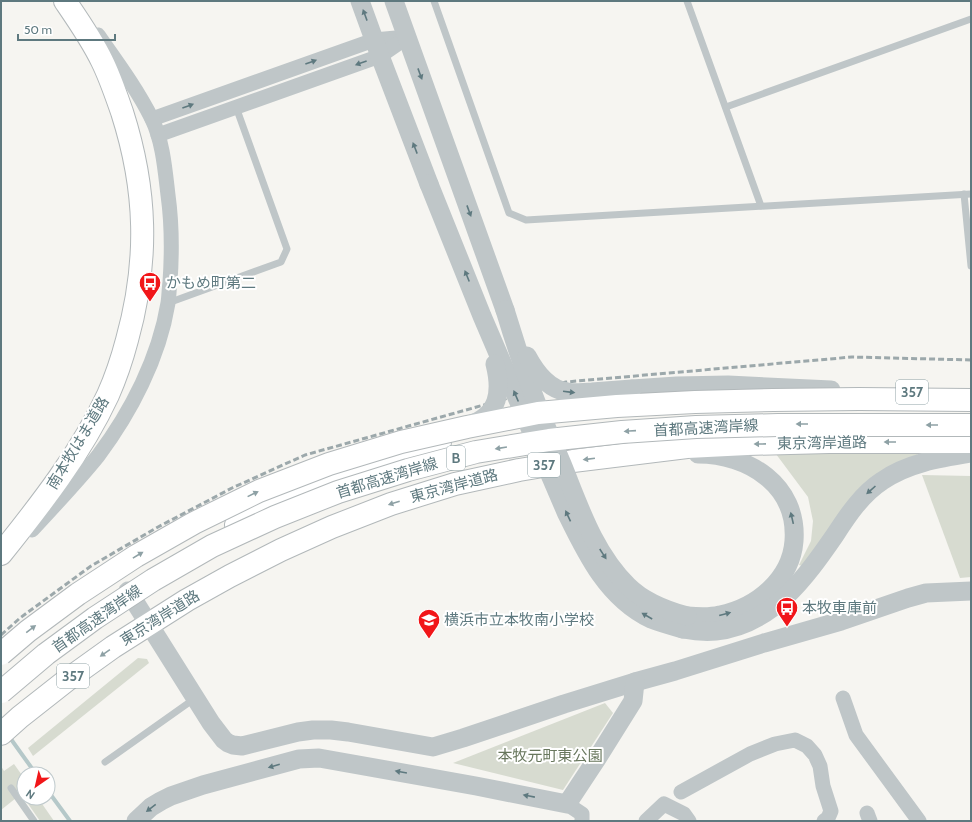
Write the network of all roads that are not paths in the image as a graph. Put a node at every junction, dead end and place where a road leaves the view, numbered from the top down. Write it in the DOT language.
graph roads {
  1 [pos="59,1"];
  2 [pos="65,1"];
  3 [pos="73,1"];
  4 [pos="360,1"];
  5 [pos="394,1"];
  6 [pos="434,1"];
  7 [pos="688,1"];
  8 [pos="971,19"];
  9 [pos="407,37"];
  10 [pos="377,48"];
  11 [pos="236,107"];
  12 [pos="726,107"];
  13 [pos="152,119"];
  14 [pos="158,135"];
  15 [pos="968,194"];
  16 [pos="761,206"];
  17 [pos="971,266"];
  18 [pos="168,303"];
  19 [pos="505,310"];
  20 [pos="482,316"];
  21 [pos="852,391"];
  22 [pos="971,393"];
  23 [pos="971,400"];
  24 [pos="971,425"];
  25 [pos="971,442"];
  26 [pos="971,453"];
  27 [pos="626,454"];
  28 [pos="287,497"];
  29 [pos="43,500"];
  30 [pos="1,545"];
  31 [pos="1,554"];
  32 [pos="1,560"];
  33 [pos="1,563"];
  34 [pos="128,591"];
  35 [pos="971,591"];
  36 [pos="685,623"];
  37 [pos="150,625"];
  38 [pos="1,654"];
  39 [pos="635,682"];
  40 [pos="1,683"];
  41 [pos="1,692"];
  42 [pos="843,698"];
  43 [pos="196,699"];
  44 [pos="1,734"];
  45 [pos="105,762"];
  46 [pos="11,788"];
  47 [pos="681,792"];
  48 [pos="568,804"];
  49 [pos="34,821"];
  50 [pos="136,821"];
  51 [pos="582,821"];
  52 [pos="646,821"];
  53 [pos="688,821"];
  54 [pos="824,821"];
  55 [pos="919,821"];
  1 -- 30 [label="highway, 南本牧はま道路"];
  2 -- 29 [label="highway, 南本牧はま道路"];
  3 -- 13 [label="street"];
  10 -- 4 [label="street, one-way"];
  5 -- 9 [label="street"];
  6 -- 16 [label="lane"];
  7 -- 12 [label="lane"];
  8 -- 12 [label="lane"];
  9 -- 10 [label="street"];
  9 -- 19 [label="street, one-way"];
  10 -- 11 [label="street, one-way"];
  13 -- 10 [label="street, one-way"];
  20 -- 10 [label="street, one-way, bridge"];
  11 -- 14 [label="street"];
  11 -- 18 [label="lane"];
  12 -- 16 [label="lane"];
  13 -- 14 [label="street"];
  14 -- 18 [label="street"];
  15 -- 16 [label="lane"];
  15 -- 17 [label="lane"];
  18 -- 33 [label="street"];
  19 -- 21 [label="street, one-way, bridge"];
  19 -- 36 [label="street, one-way, bridge"];
  20 -- 28 [label="street, bridge"];
  36 -- 20 [label="street, one-way, bridge"];
  21 -- 22 [label="highway, 357"];
  21 -- 28 [label="highway, 357"];
  38 -- 23 [label="highway, 首都高速湾岸線 / B, one-way, bridge"];
  24 -- 41 [label="highway, 首都高速湾岸線 / B, one-way, bridge"];
  25 -- 27 [label="highway, 東京湾岸道路 / 357, one-way"];
  26 -- 36 [label="street, one-way"];
  36 -- 27 [label="street, one-way"];
  27 -- 37 [label="highway, 東京湾岸道路 / 357, one-way"];
  28 -- 34 [label="highway, 357"];
  29 -- 31 [label="highway, 南本牧はま道路"];
  29 -- 32 [label="highway"];
  34 -- 37 [label="street"];
  34 -- 40 [label="highway, 357"];
  35 -- 39 [label="street"];
  37 -- 43 [label="street"];
  37 -- 44 [label="highway, 東京湾岸道路 / 357, one-way"];
  39 -- 43 [label="street"];
  39 -- 48 [label="street"];
  42 -- 55 [label="street"];
  43 -- 45 [label="lane"];
  46 -- 49 [label="lane"];
  47 -- 54 [label="street"];
  48 -- 50 [label="street, one-way"];
  48 -- 51 [label="street"];
  52 -- 53 [label="street"];
}
